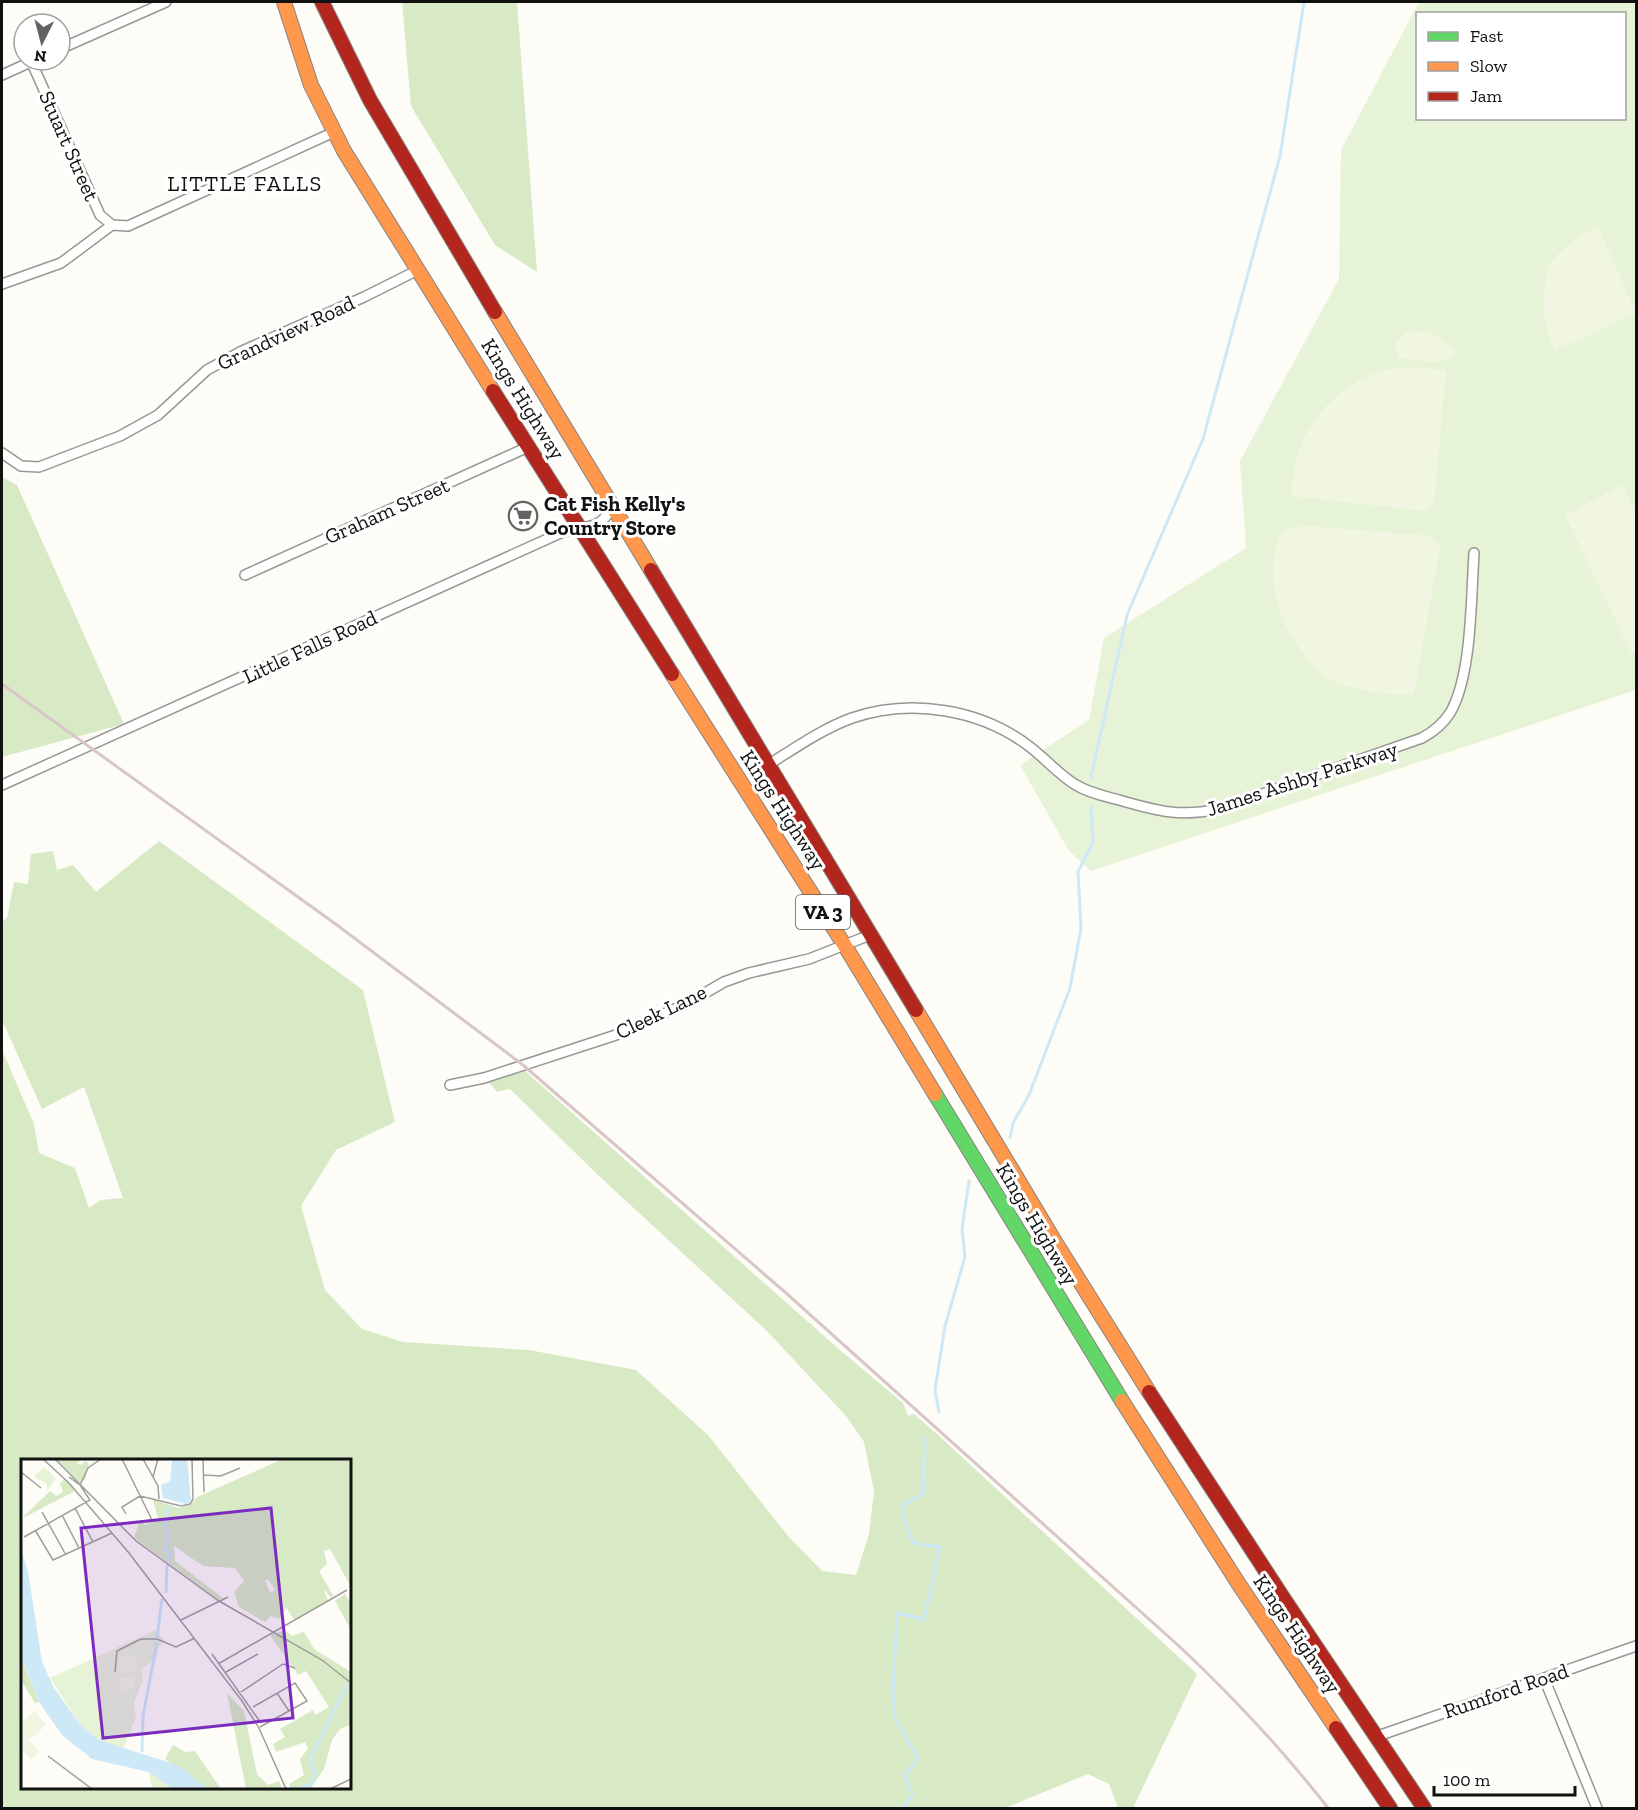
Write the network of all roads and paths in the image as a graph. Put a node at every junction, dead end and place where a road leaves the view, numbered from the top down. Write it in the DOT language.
graph roads {
  1 [pos="166,2"];
  2 [pos="284,2"];
  3 [pos="322,2"];
  4 [pos="72,44"];
  5 [pos="38,72"];
  6 [pos="334,132"];
  7 [pos="112,225"];
  8 [pos="418,270"];
  9 [pos="2,284"];
  10 [pos="528,447"];
  11 [pos="2,453"];
  12 [pos="613,506"];
  13 [pos="579,529"];
  14 [pos="1474,553"];
  15 [pos="245,575"];
  16 [pos="768,765"];
  17 [pos="2,785"];
  18 [pos="870,934"];
  19 [pos="845,946"];
  20 [pos="450,1085"];
  21 [pos="1197,1469"];
  22 [pos="1173,1482"];
  23 [pos="1636,1646"];
  24 [pos="1544,1678"];
  25 [pos="1375,1737"];
  26 [pos="1390,1809"];
  27 [pos="1424,1809"];
  28 [pos="1597,1809"];
  1 -- 4 [label="street"];
  2 -- 6 [label="highway, Kings Highway / VA 3"];
  3 -- 12 [label="highway, Kings Highway / VA 3"];
  5 -- 7 [label="street, Stuart Street"];
  6 -- 7 [label="street"];
  6 -- 8 [label="highway, Kings Highway / VA 3"];
  7 -- 9 [label="street"];
  8 -- 10 [label="highway, Kings Highway / VA 3"];
  8 -- 11 [label="street, Grandview Road"];
  10 -- 13 [label="highway, Kings Highway / VA 3"];
  10 -- 15 [label="street, Graham Street"];
  12 -- 13 [label="street, Little Falls Road"];
  12 -- 16 [label="highway, Kings Highway / VA 3"];
  13 -- 17 [label="street, Little Falls Road"];
  13 -- 19 [label="highway, Kings Highway / VA 3"];
  14 -- 16 [label="street, James Ashby Parkway"];
  16 -- 18 [label="highway, Kings Highway / VA 3"];
  18 -- 19 [label="street, Cleek Lane"];
  18 -- 21 [label="highway, Kings Highway / VA 3"];
  19 -- 20 [label="street, Cleek Lane"];
  19 -- 22 [label="highway, Kings Highway / VA 3"];
  21 -- 22 [label="highway"];
  21 -- 25 [label="highway, Kings Highway / VA 3"];
  22 -- 26 [label="highway, Kings Highway / VA 3"];
  23 -- 24 [label="street, Rumford Road"];
  24 -- 25 [label="street, Rumford Road"];
  24 -- 28 [label="street"];
  25 -- 27 [label="highway, Kings Highway / VA 3"];
}
